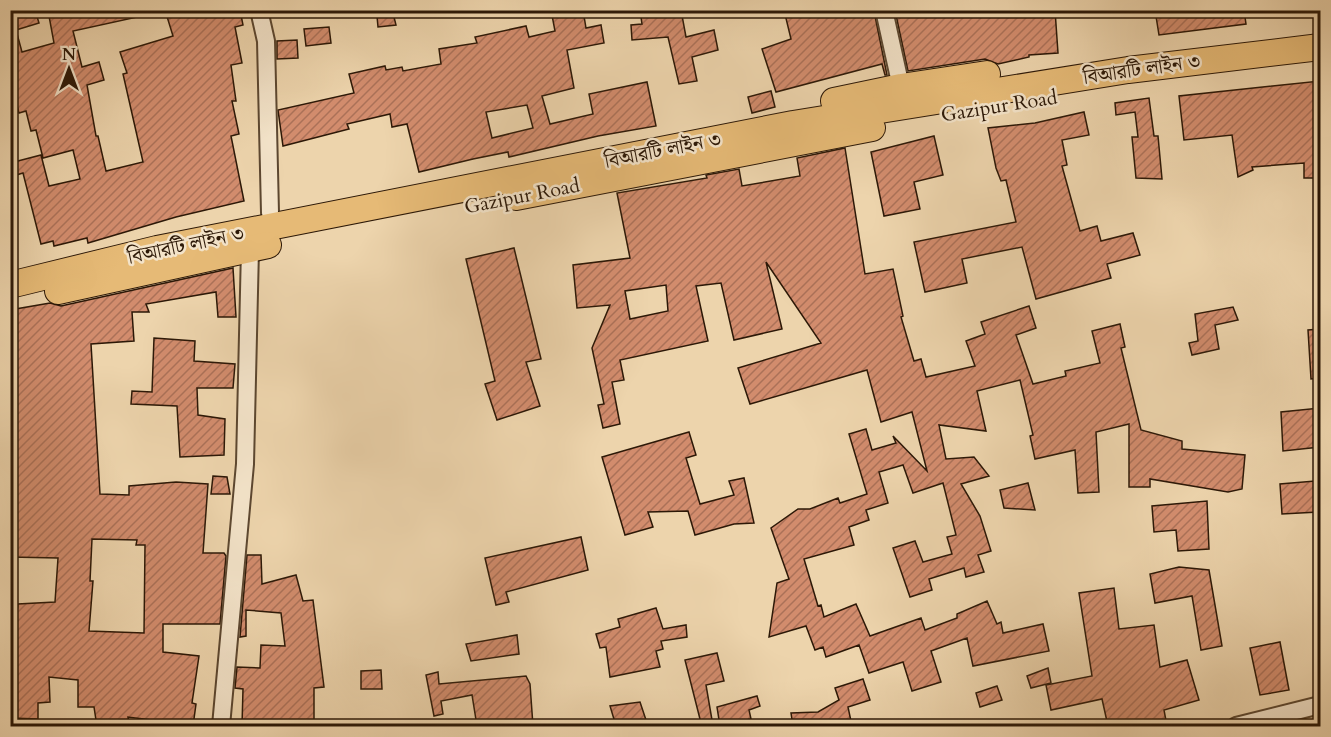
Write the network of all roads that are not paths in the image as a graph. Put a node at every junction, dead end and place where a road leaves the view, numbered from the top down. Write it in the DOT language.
graph roads {
  1 [pos="259,10"];
  2 [pos="884,10"];
  3 [pos="1320,32"];
  4 [pos="1320,47"];
  5 [pos="1320,63"];
  6 [pos="901,87"];
  7 [pos="270,213"];
  8 [pos="250,249"];
  9 [pos="10,268"];
  10 [pos="10,285"];
  11 [pos="10,301"];
  12 [pos="1320,705"];
  13 [pos="221,726"];
  14 [pos="1237,726"];
  1 -- 7 [label="street"];
  2 -- 6 [label="street"];
  3 -- 6 [label="main road, Gazipur Road"];
  4 -- 10 [label="main road, বিআরটি লাইন ৩"];
  5 -- 8 [label="main road, Gazipur Road"];
  6 -- 7 [label="main road, Gazipur Road"];
  7 -- 9 [label="main road, Gazipur Road"];
  8 -- 11 [label="main road, Gazipur Road"];
  8 -- 13 [label="street"];
  12 -- 14 [label="street"];
}
